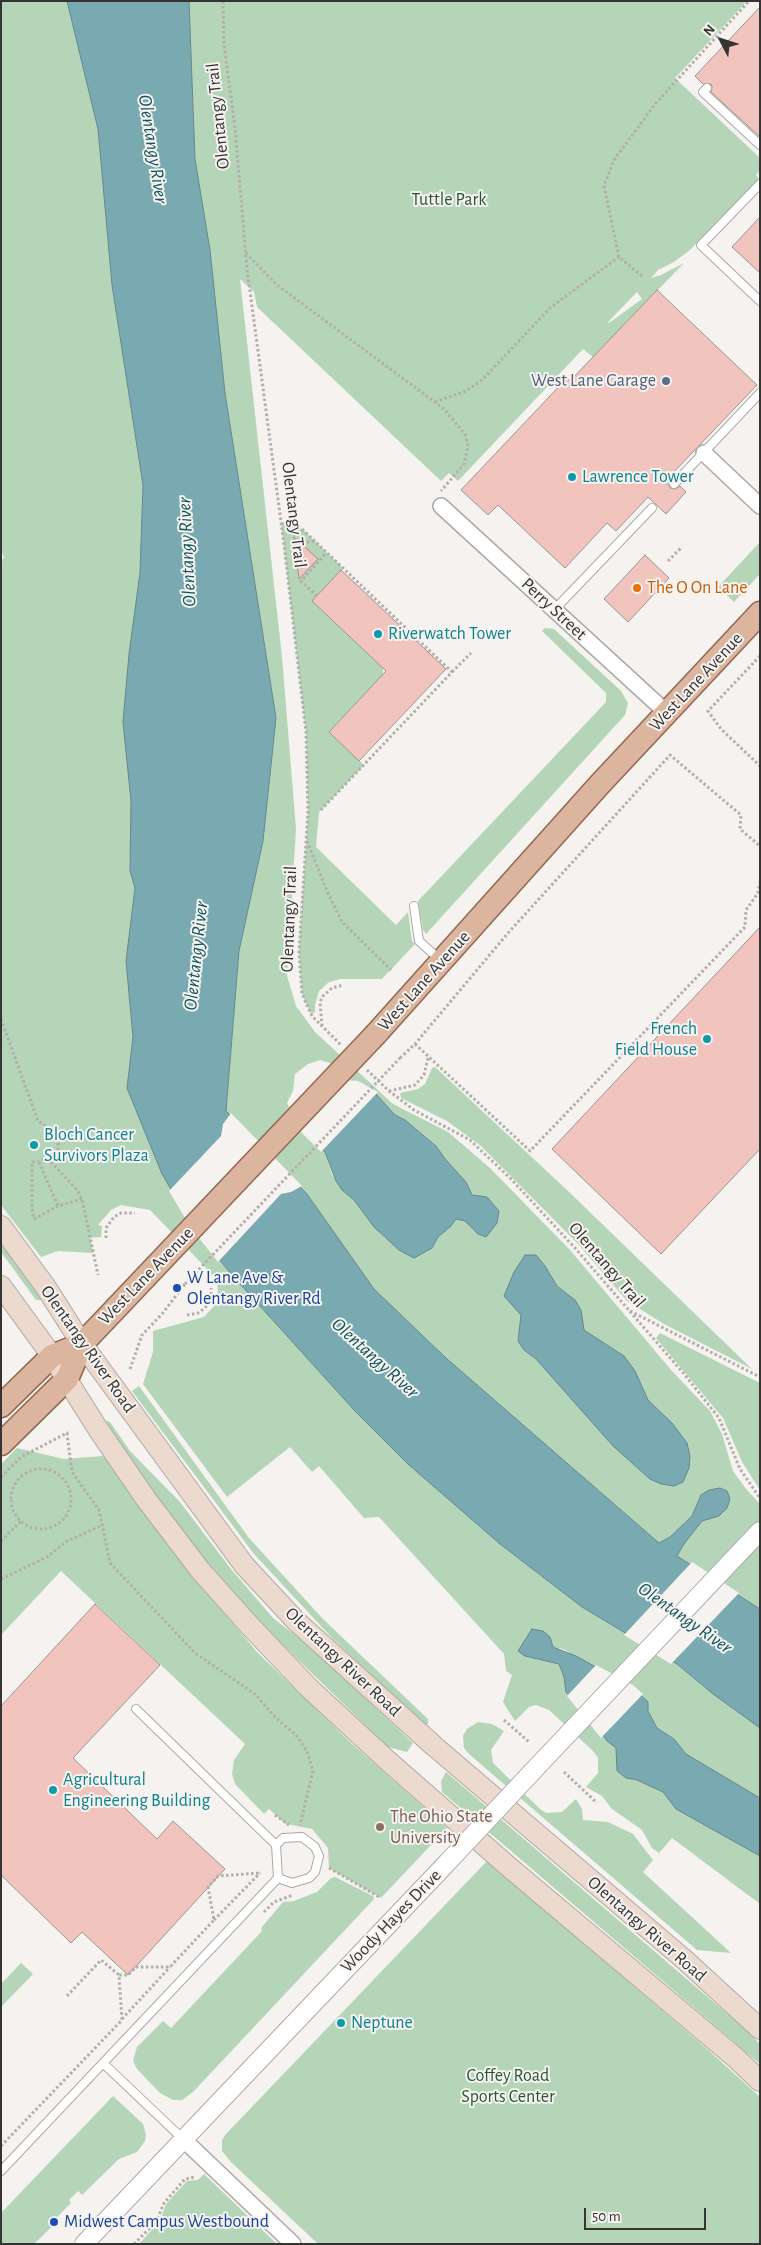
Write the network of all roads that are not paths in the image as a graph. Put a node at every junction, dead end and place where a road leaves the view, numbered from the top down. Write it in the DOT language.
graph roads {
  1 [pos="707,88"];
  2 [pos="760,145"];
  3 [pos="760,184"];
  4 [pos="760,301"];
  5 [pos="760,394"];
  6 [pos="704,453"];
  7 [pos="674,484"];
  8 [pos="441,506"];
  9 [pos="760,506"];
  10 [pos="652,508"];
  11 [pos="554,610"];
  12 [pos="760,614"];
  13 [pos="667,713"];
  14 [pos="414,906"];
  15 [pos="441,961"];
  16 [pos="1,1226"];
  17 [pos="1,1286"];
  18 [pos="82,1344"];
  19 [pos="52,1356"];
  20 [pos="67,1379"];
  21 [pos="1,1406"];
  22 [pos="1,1444"];
  23 [pos="760,1531"];
  24 [pos="136,1709"];
  25 [pos="276,1845"];
  26 [pos="278,1878"];
  27 [pos="760,2030"];
  28 [pos="103,2063"];
  29 [pos="760,2081"];
  30 [pos="183,2139"];
  31 [pos="1,2171"];
  32 [pos="84,2244"];
  33 [pos="293,2244"];
  1 -- 2 [label="lane"];
  3 -- 4 [label="lane"];
  5 -- 6 [label="lane"];
  6 -- 7 [label="lane"];
  6 -- 9 [label="street"];
  8 -- 11 [label="street, Perry Street"];
  10 -- 11 [label="lane"];
  11 -- 13 [label="street, Perry Street"];
  12 -- 13 [label="main road, West Lane Avenue"];
  13 -- 15 [label="main road, West Lane Avenue"];
  14 -- 15 [label="lane"];
  15 -- 18 [label="main road, West Lane Avenue, bridge"];
  16 -- 18 [label="main road, Olentangy River Road"];
  17 -- 19 [label="main road, Olentangy River Road"];
  18 -- 19 [label="main road, West Lane Avenue"];
  18 -- 20 [label="main road, West Lane Avenue"];
  18 -- 27 [label="main road, Olentangy River Road"];
  19 -- 20 [label="main road, Olentangy River Road"];
  19 -- 21 [label="main road, West Lane Avenue"];
  20 -- 22 [label="main road, West Lane Avenue"];
  20 -- 29 [label="main road, Olentangy River Road"];
  23 -- 30 [label="street, Woody Hayes Drive, bridge"];
  24 -- 25 [label="lane"];
  25 -- 26 [label="lane"];
  25 -- 26 [label="lane"];
  26 -- 28 [label="lane"];
  28 -- 30 [label="lane"];
  28 -- 31 [label="lane"];
  30 -- 32 [label="street, Woody Hayes Drive"];
  30 -- 33 [label="street"];
}
